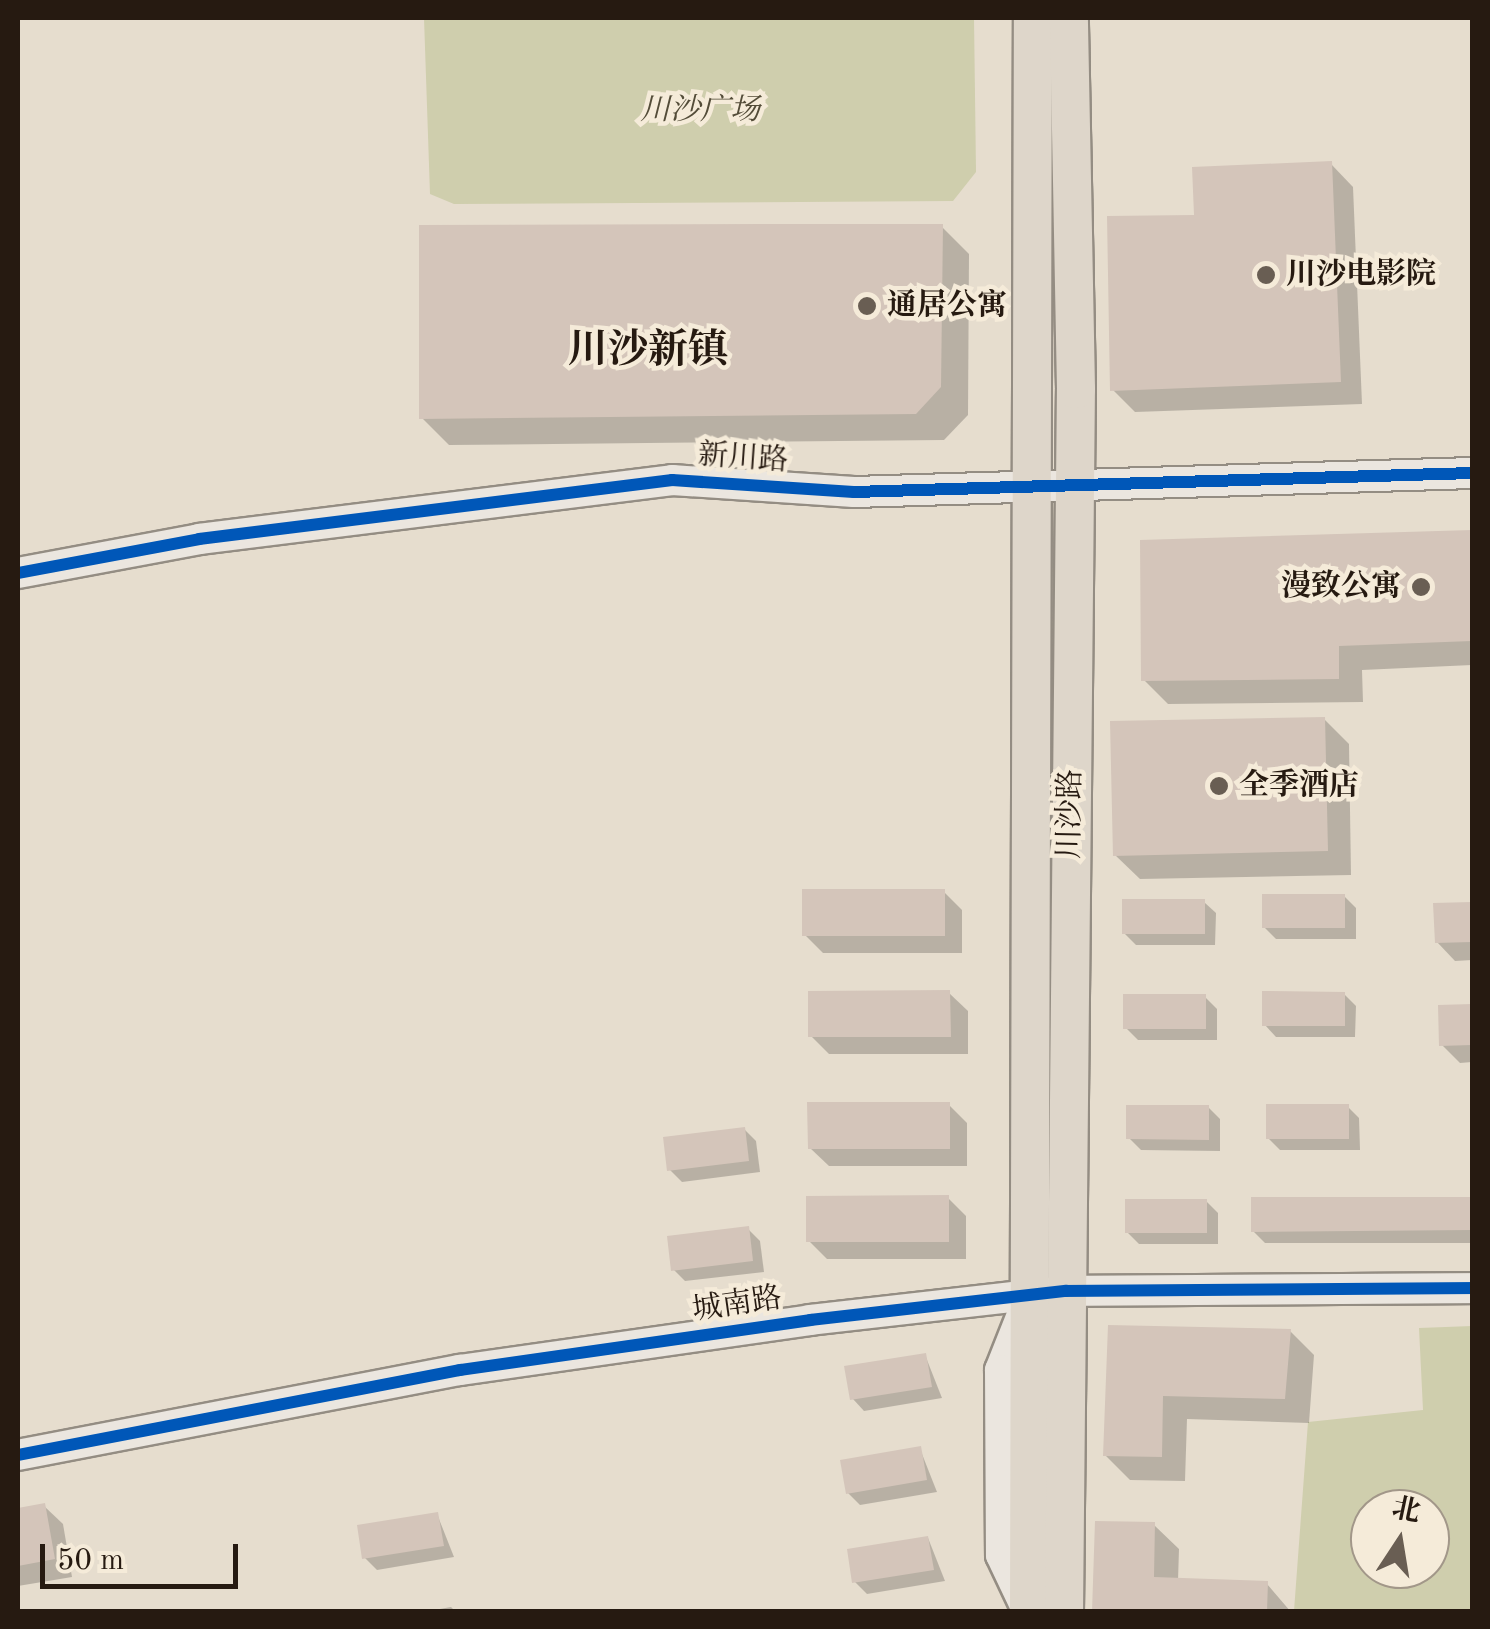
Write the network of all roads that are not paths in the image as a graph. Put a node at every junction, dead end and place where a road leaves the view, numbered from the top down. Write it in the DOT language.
graph roads {
  1 [pos="1033,18"];
  2 [pos="1069,18"];
  3 [pos="1472,474"];
  4 [pos="1075,480"];
  5 [pos="1035,481"];
  6 [pos="18,573"];
  7 [pos="1472,1288"];
  8 [pos="1048,1293"];
  9 [pos="18,1455"];
  10 [pos="1028,1612"];
  11 [pos="1064,1612"];
  1 -- 5 [label="main road, 川沙路"];
  2 -- 4 [label="main road, 川沙路"];
  3 -- 4 [label="street, 新川路"];
  4 -- 5 [label="street, 新川路"];
  4 -- 8 [label="main road, 川沙路"];
  5 -- 6 [label="street, 新川路"];
  5 -- 8 [label="main road, 川沙路"];
  7 -- 8 [label="street, 城南路"];
  8 -- 9 [label="street, 城南路"];
  8 -- 10 [label="main road, 川沙路"];
  8 -- 11 [label="main road, 川沙路"];
}
